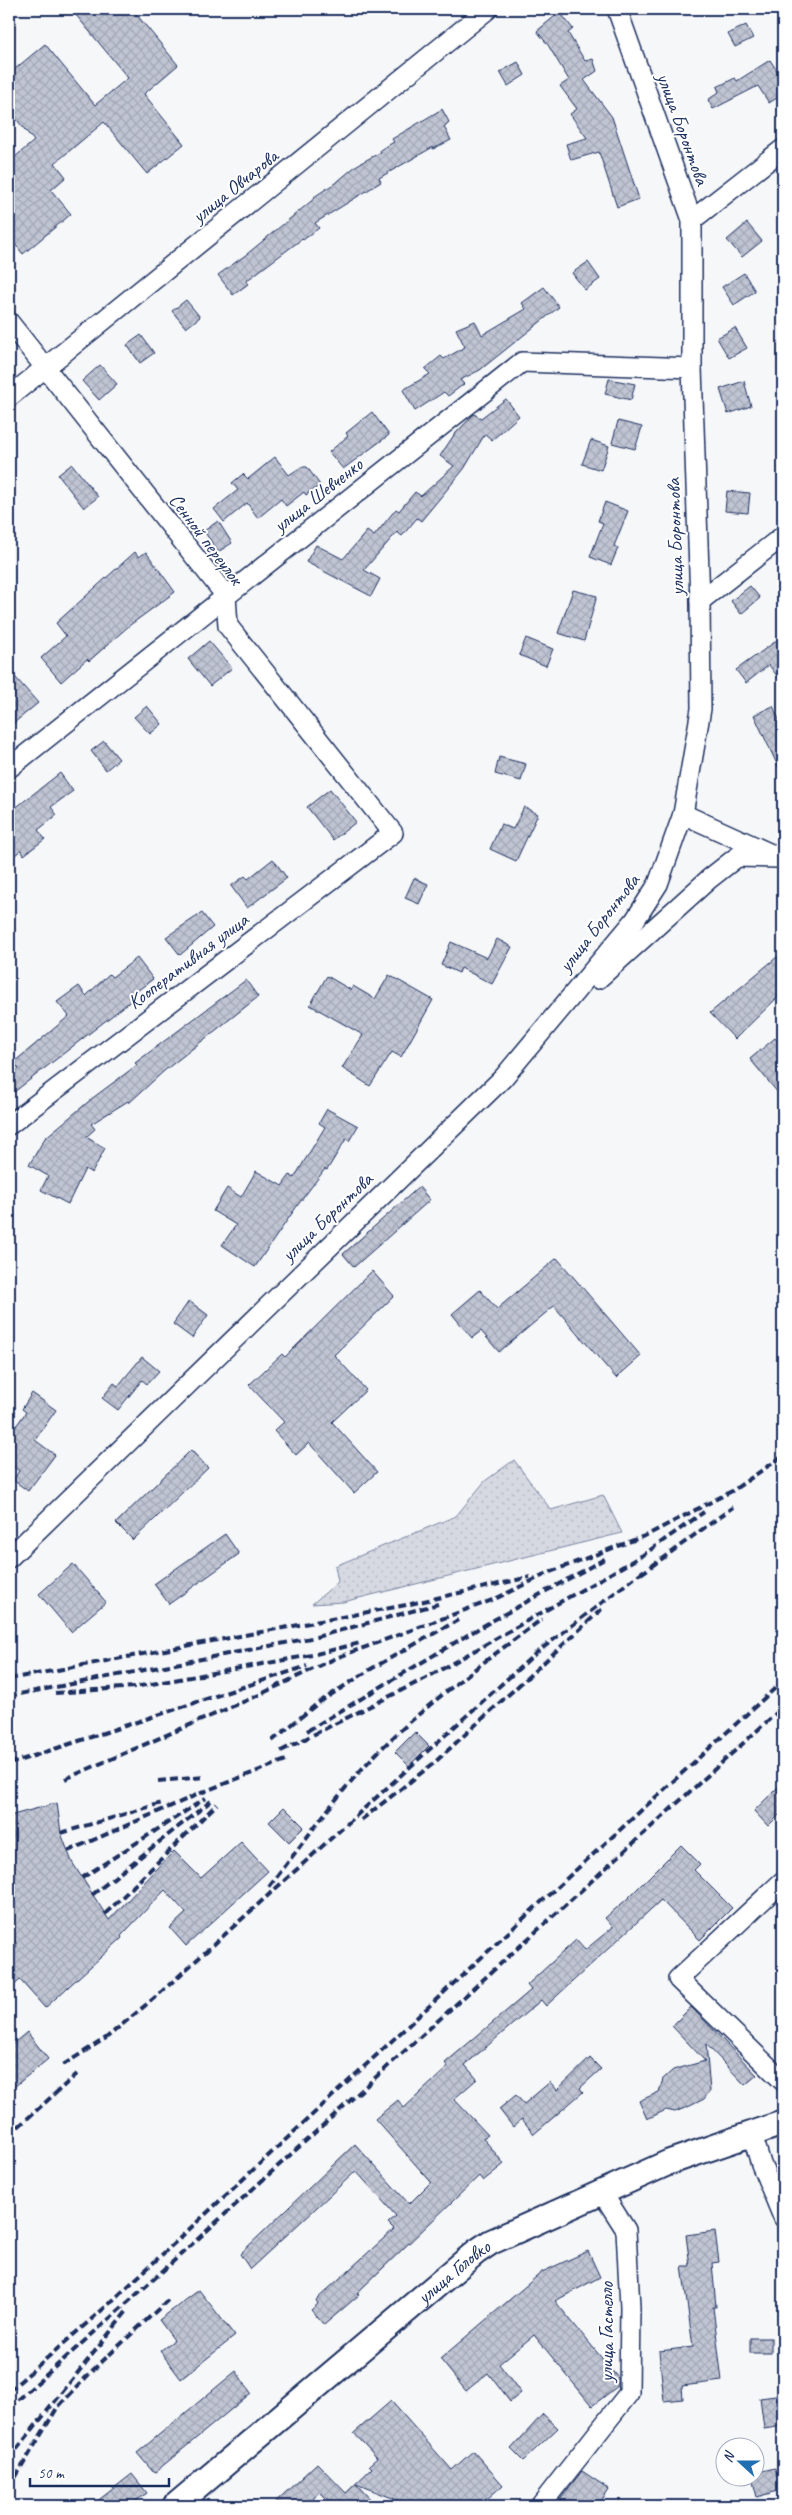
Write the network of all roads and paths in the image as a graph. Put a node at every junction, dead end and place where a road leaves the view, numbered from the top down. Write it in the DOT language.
graph roads {
  1 [pos="488,9"];
  2 [pos="617,9"];
  3 [pos="783,150"];
  4 [pos="692,220"];
  5 [pos="9,322"];
  6 [pos="46,368"];
  7 [pos="692,368"];
  8 [pos="9,397"];
  9 [pos="783,536"];
  10 [pos="226,596"];
  11 [pos="700,600"];
  12 [pos="9,768"];
  13 [pos="683,814"];
  14 [pos="394,833"];
  15 [pos="781,859"];
  16 [pos="548,1022"];
  17 [pos="9,1125"];
  18 [pos="9,1558"];
  19 [pos="783,1881"];
  20 [pos="783,2081"];
  21 [pos="783,2122"];
  22 [pos="752,2134"];
  23 [pos="603,2194"];
  24 [pos="783,2217"];
  25 [pos="176,2506"];
  26 [pos="540,2506"];
  1 -- 6 [label="street, улица Овчарова"];
  2 -- 4 [label="street, улица Боронтова"];
  3 -- 4 [label="street"];
  4 -- 7 [label="street, улица Боронтова"];
  5 -- 6 [label="street, Сенной переулок"];
  6 -- 8 [label="street, улица Овчарова"];
  6 -- 10 [label="street, Сенной переулок"];
  7 -- 10 [label="street, улица Шевченко"];
  7 -- 11 [label="street, улица Боронтова"];
  9 -- 11 [label="street"];
  10 -- 12 [label="street, улица Шевченко"];
  10 -- 14 [label="street, Сенной переулок"];
  11 -- 13 [label="street, улица Боронтова"];
  13 -- 15 [label="street"];
  13 -- 16 [label="street, улица Боронтова"];
  14 -- 17 [label="street, Кооперативная улица"];
  15 -- 16 [label="street"];
  16 -- 18 [label="street, улица Боронтова"];
  19 -- 20 [label="street"];
  21 -- 22 [label="main road, улица Головко"];
  22 -- 23 [label="main road, улица Головко"];
  22 -- 24 [label="street"];
  23 -- 25 [label="main road, улица Головко"];
  23 -- 26 [label="street, улица Гастелло"];
}
